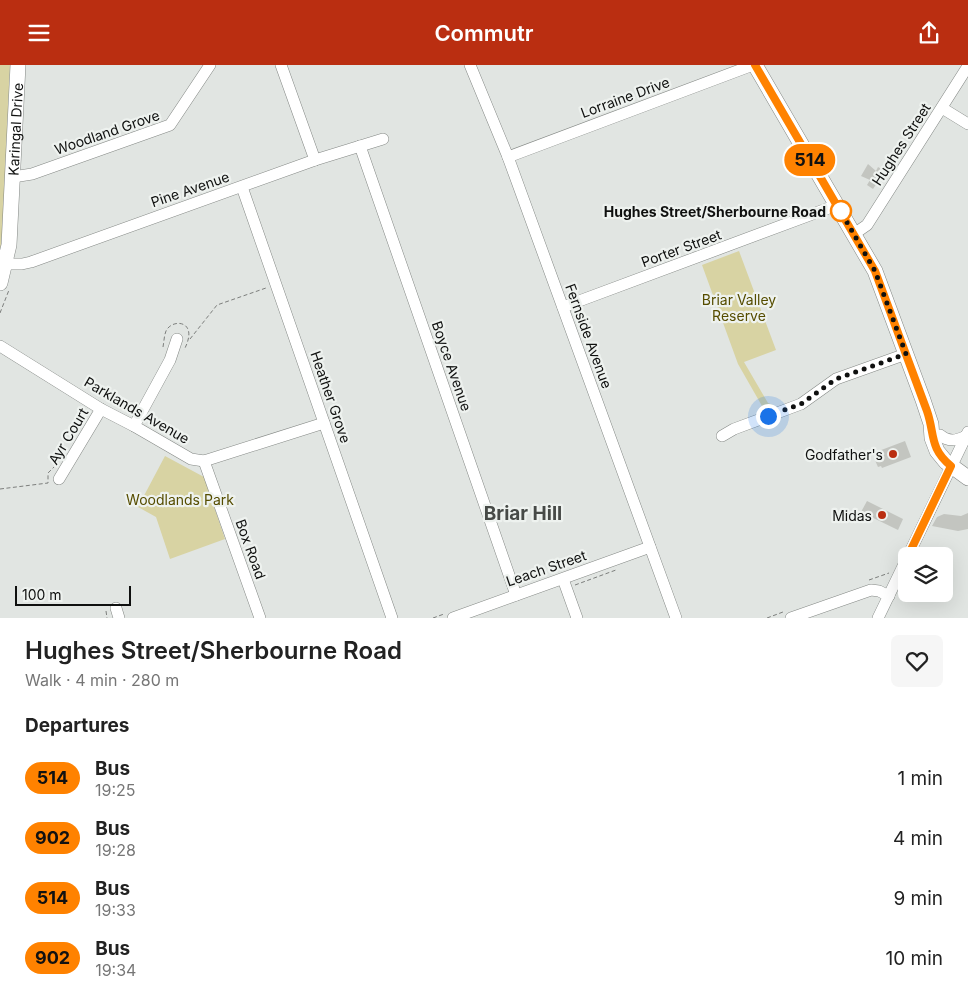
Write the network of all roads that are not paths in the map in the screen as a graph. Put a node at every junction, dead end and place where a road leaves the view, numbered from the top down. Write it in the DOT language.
graph roads {
  1 [pos="18,65"];
  2 [pos="210,65"];
  3 [pos="281,65"];
  4 [pos="470,65"];
  5 [pos="754,65"];
  6 [pos="968,66"];
  7 [pos="942,108"];
  8 [pos="968,124"];
  9 [pos="383,139"];
  10 [pos="360,146"];
  11 [pos="508,157"];
  12 [pos="315,160"];
  13 [pos="13,177"];
  14 [pos="242,187"];
  15 [pos="837,205"];
  16 [pos="854,234"];
  17 [pos="6,264"];
  18 [pos="0,283"];
  19 [pos="563,307"];
  20 [pos="177,339"];
  21 [pos="0,346"];
  22 [pos="906,354"];
  23 [pos="102,409"];
  24 [pos="324,423"];
  25 [pos="134,426"];
  26 [pos="936,429"];
  27 [pos="967,434"];
  28 [pos="722,436"];
  29 [pos="204,461"];
  30 [pos="953,462"];
  31 [pos="968,468"];
  32 [pos="968,478"];
  33 [pos="59,479"];
  34 [pos="650,547"];
  35 [pos="912,547"];
  36 [pos="898,577"];
  37 [pos="563,579"];
  38 [pos="516,595"];
  39 [pos="889,596"];
  40 [pos="260,618"];
  41 [pos="392,618"];
  42 [pos="453,618"];
  43 [pos="577,618"];
  44 [pos="676,618"];
  45 [pos="791,618"];
  46 [pos="878,618"];
  1 -- 13 [label="main road, Karingal Drive"];
  2 -- 13 [label="street, Woodland Grove"];
  3 -- 12 [label="street"];
  4 -- 11 [label="street, Fernside Avenue"];
  5 -- 11 [label="street, Lorraine Drive"];
  5 -- 15 [label="main road"];
  6 -- 7 [label="street, Hughes Street"];
  7 -- 8 [label="street"];
  7 -- 16 [label="street, Hughes Street"];
  9 -- 10 [label="street, Pine Avenue"];
  10 -- 12 [label="street, Pine Avenue"];
  10 -- 38 [label="street, Boyce Avenue"];
  11 -- 19 [label="street, Fernside Avenue"];
  12 -- 14 [label="street, Pine Avenue"];
  13 -- 17 [label="main road, Karingal Drive"];
  14 -- 17 [label="street, Pine Avenue"];
  14 -- 24 [label="street, Heather Grove"];
  15 -- 16 [label="main road"];
  15 -- 19 [label="street, Porter Street"];
  16 -- 22 [label="main road"];
  17 -- 18 [label="main road, Karingal Drive"];
  19 -- 34 [label="street, Fernside Avenue"];
  20 -- 25 [label="street"];
  21 -- 23 [label="street, Parklands Avenue"];
  22 -- 26 [label="main road"];
  22 -- 28 [label="street"];
  23 -- 25 [label="street, Parklands Avenue"];
  23 -- 33 [label="street, Ayr Court"];
  24 -- 29 [label="street"];
  24 -- 41 [label="street, Heather Grove"];
  25 -- 29 [label="street, Parklands Avenue"];
  26 -- 27 [label="street"];
  26 -- 30 [label="main road"];
  27 -- 30 [label="street"];
  29 -- 40 [label="street, Box Road"];
  30 -- 31 [label="main road"];
  30 -- 32 [label="main road"];
  30 -- 35 [label="street"];
  34 -- 37 [label="street, Leach Street"];
  34 -- 44 [label="street, Fernside Avenue"];
  36 -- 39 [label="street"];
  37 -- 38 [label="street, Leach Street"];
  37 -- 43 [label="street"];
  38 -- 42 [label="street, Leach Street"];
  39 -- 45 [label="street"];
  39 -- 46 [label="street"];
}
